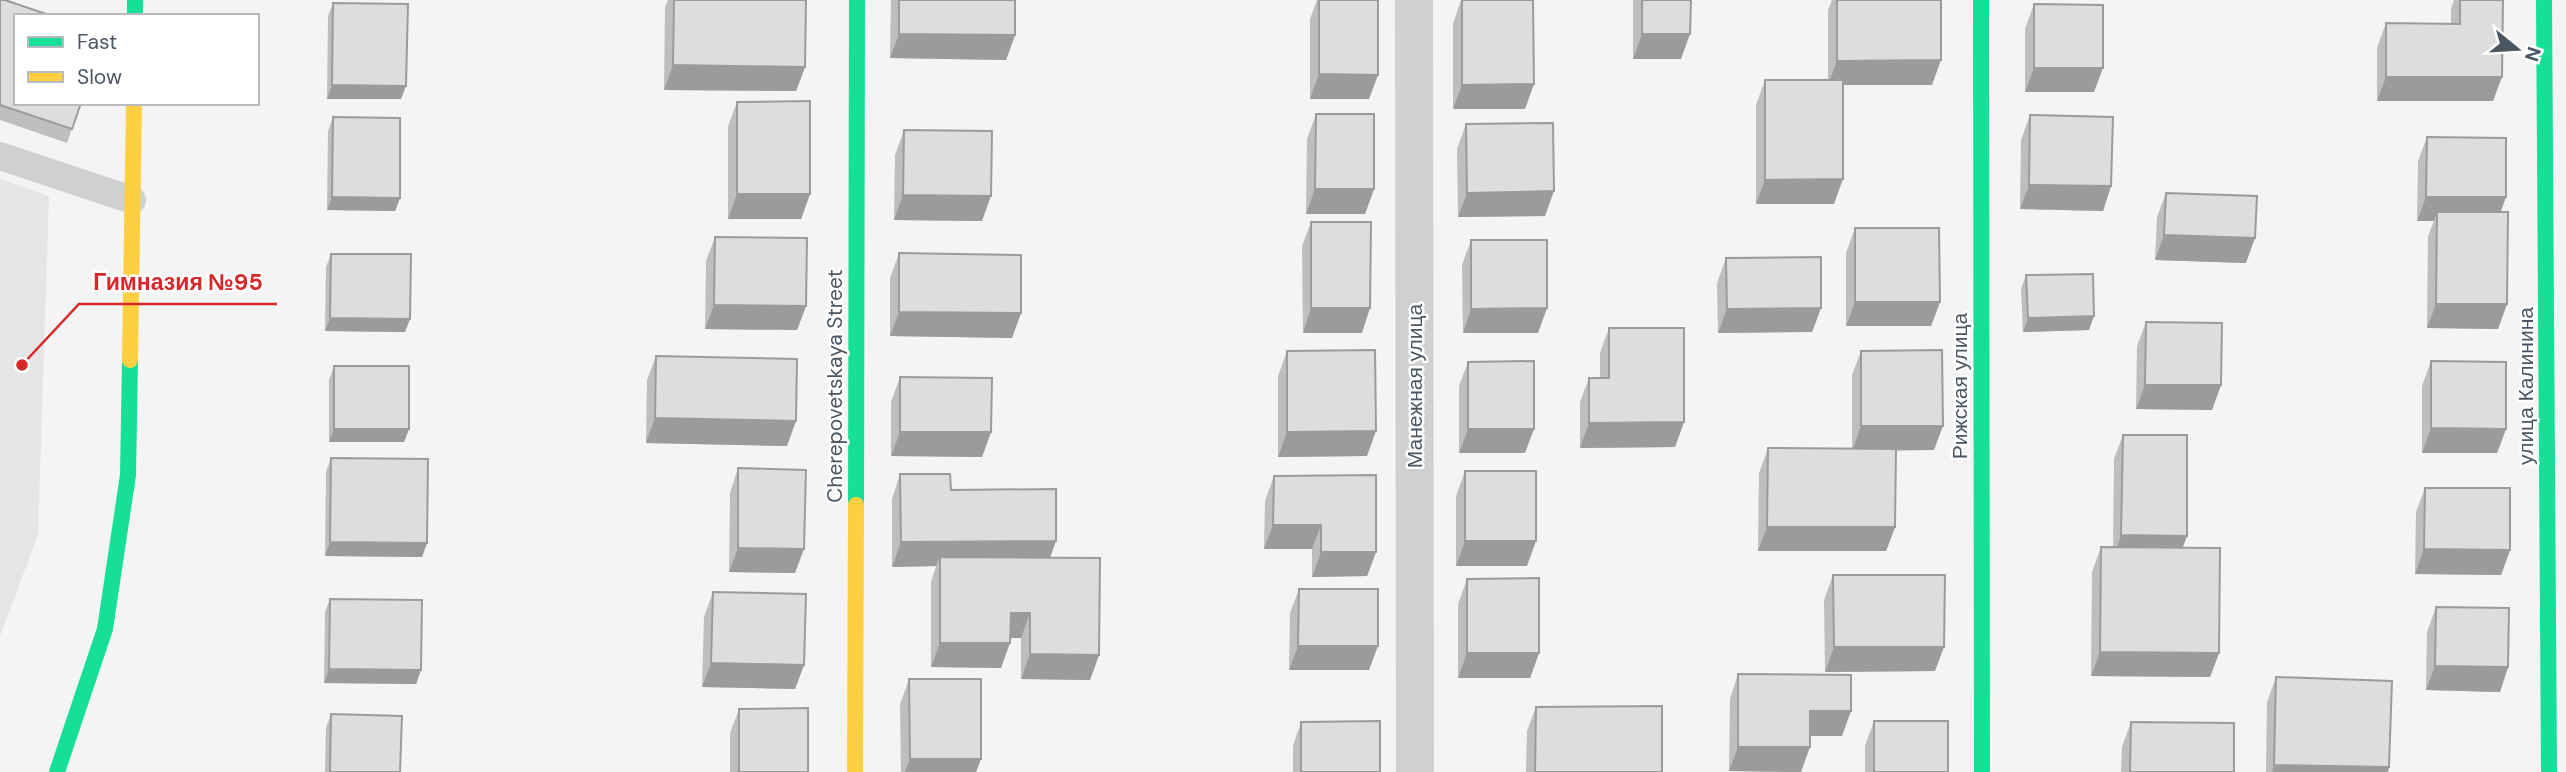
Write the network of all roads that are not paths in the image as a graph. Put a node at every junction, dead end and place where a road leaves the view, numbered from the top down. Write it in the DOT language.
graph roads {
  1 [pos="857,0"];
  2 [pos="1414,0"];
  3 [pos="1981,0"];
  4 [pos="2544,0"];
  5 [pos="134,105"];
  6 [pos="0,156"];
  7 [pos="132,200"];
  8 [pos="57,772"];
  9 [pos="855,772"];
  10 [pos="1415,772"];
  11 [pos="1982,772"];
  12 [pos="2549,772"];
  1 -- 9 [label="street, Cherepovetskaya Street"];
  2 -- 10 [label="street, Манежная улица"];
  3 -- 11 [label="street, Рижская улица"];
  4 -- 12 [label="street, улица Калинина"];
  5 -- 7 [label="street"];
  6 -- 7 [label="lane"];
  7 -- 8 [label="street"];
}
